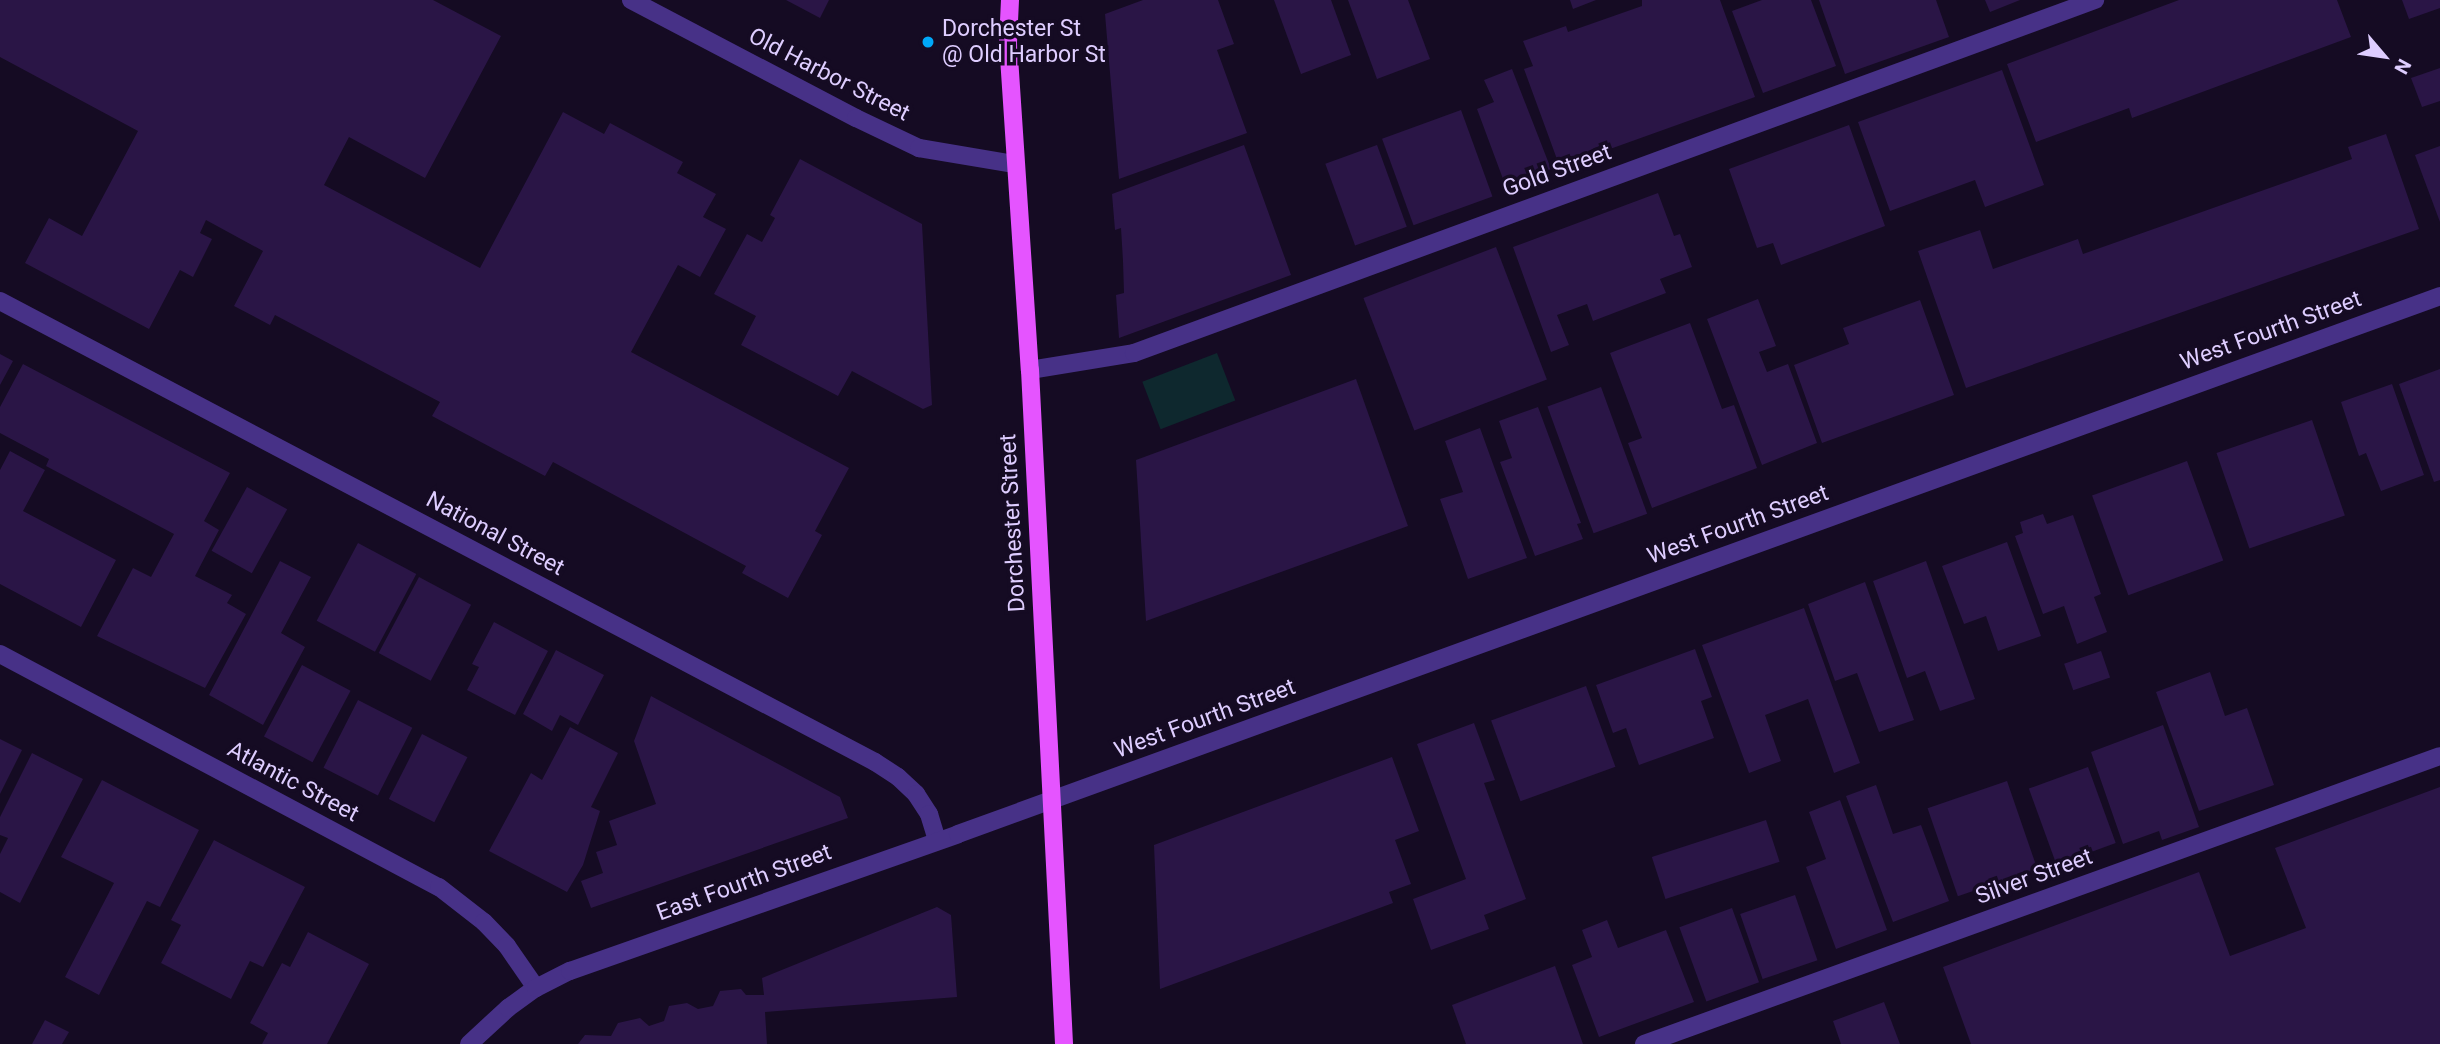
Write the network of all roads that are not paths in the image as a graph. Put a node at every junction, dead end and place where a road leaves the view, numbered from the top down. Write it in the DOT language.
graph roads {
  1 [pos="631,0"];
  2 [pos="1010,0"];
  3 [pos="2095,0"];
  4 [pos="1015,164"];
  5 [pos="2440,296"];
  6 [pos="0,301"];
  7 [pos="1031,370"];
  8 [pos="0,654"];
  9 [pos="2440,756"];
  10 [pos="1052,800"];
  11 [pos="937,840"];
  12 [pos="536,988"];
  13 [pos="469,1044"];
  14 [pos="1064,1044"];
  15 [pos="1644,1044"];
  1 -- 4 [label="street, Old Harbor Street"];
  2 -- 4 [label="main road, Dorchester Street"];
  3 -- 7 [label="street, Gold Street"];
  4 -- 7 [label="main road, Dorchester Street"];
  5 -- 10 [label="street, West Fourth Street"];
  6 -- 11 [label="street, National Street"];
  7 -- 10 [label="main road, Dorchester Street"];
  8 -- 12 [label="street, Atlantic Street"];
  9 -- 15 [label="street, Silver Street"];
  10 -- 11 [label="street, East Fourth Street"];
  10 -- 14 [label="main road, Dorchester Street"];
  11 -- 12 [label="street, East Fourth Street"];
  12 -- 13 [label="street, East Fourth Street"];
}
